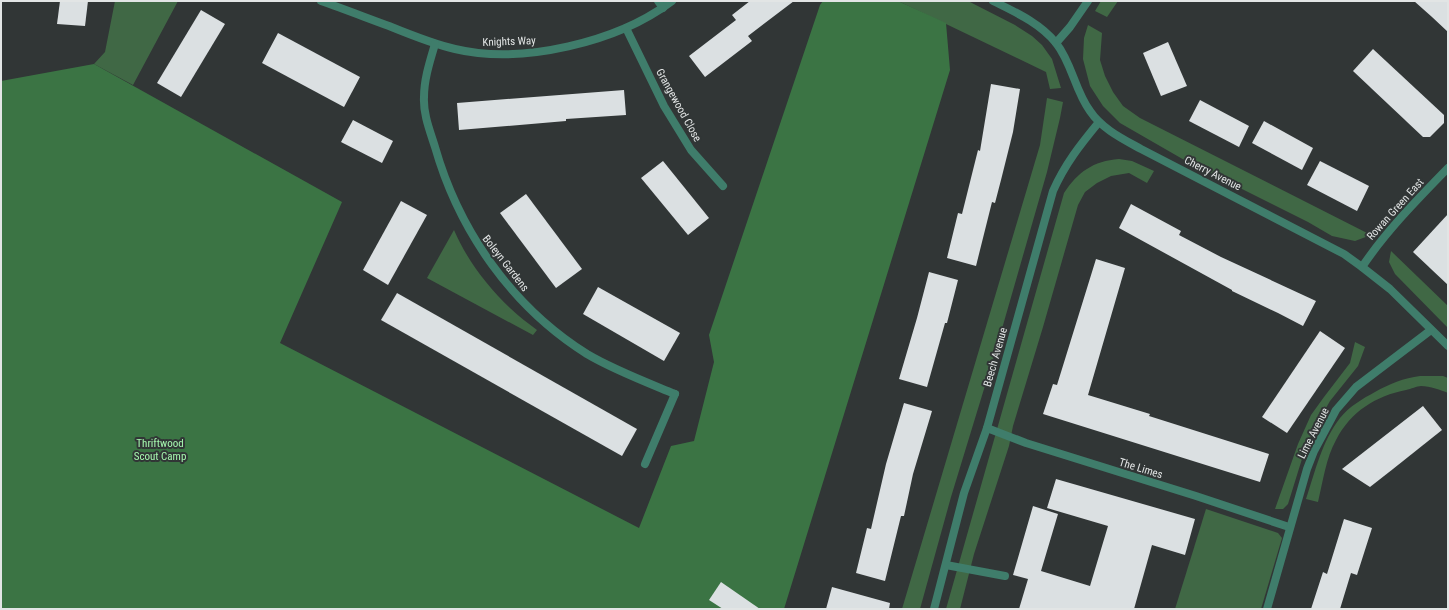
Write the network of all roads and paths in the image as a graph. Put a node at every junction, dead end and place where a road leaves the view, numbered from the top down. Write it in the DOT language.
graph roads {
  1 [pos="321,1"];
  2 [pos="672,1"];
  3 [pos="993,1"];
  4 [pos="1088,1"];
  5 [pos="660,4"];
  6 [pos="626,28"];
  7 [pos="1056,43"];
  8 [pos="435,44"];
  9 [pos="1099,122"];
  10 [pos="1448,168"];
  11 [pos="723,186"];
  12 [pos="1362,267"];
  13 [pos="1431,330"];
  14 [pos="1448,346"];
  15 [pos="987,428"];
  16 [pos="645,464"];
  17 [pos="1289,527"];
  18 [pos="946,565"];
  19 [pos="1006,576"];
  20 [pos="934,609"];
  21 [pos="1267,609"];
  1 -- 8 [label="street, Knights Way"];
  2 -- 5 [label="street, Knights Way"];
  3 -- 7 [label="street, Cherry Avenue"];
  4 -- 7 [label="street"];
  5 -- 6 [label="street, Knights Way"];
  6 -- 8 [label="street, Knights Way"];
  6 -- 11 [label="street, Grangewood Close"];
  7 -- 9 [label="street, Cherry Avenue"];
  8 -- 16 [label="street, Boleyn Gardens"];
  9 -- 12 [label="street, Cherry Avenue"];
  9 -- 15 [label="street, Beech Avenue"];
  10 -- 12 [label="street, Rowan Green East"];
  12 -- 13 [label="street, Cherry Avenue"];
  13 -- 14 [label="street, Cherry Avenue"];
  13 -- 17 [label="street, Lime Avenue"];
  15 -- 17 [label="street, The Limes"];
  15 -- 18 [label="street, Beech Avenue"];
  17 -- 21 [label="street, Lime Avenue"];
  18 -- 19 [label="street"];
  18 -- 20 [label="street, Beech Avenue"];
}
